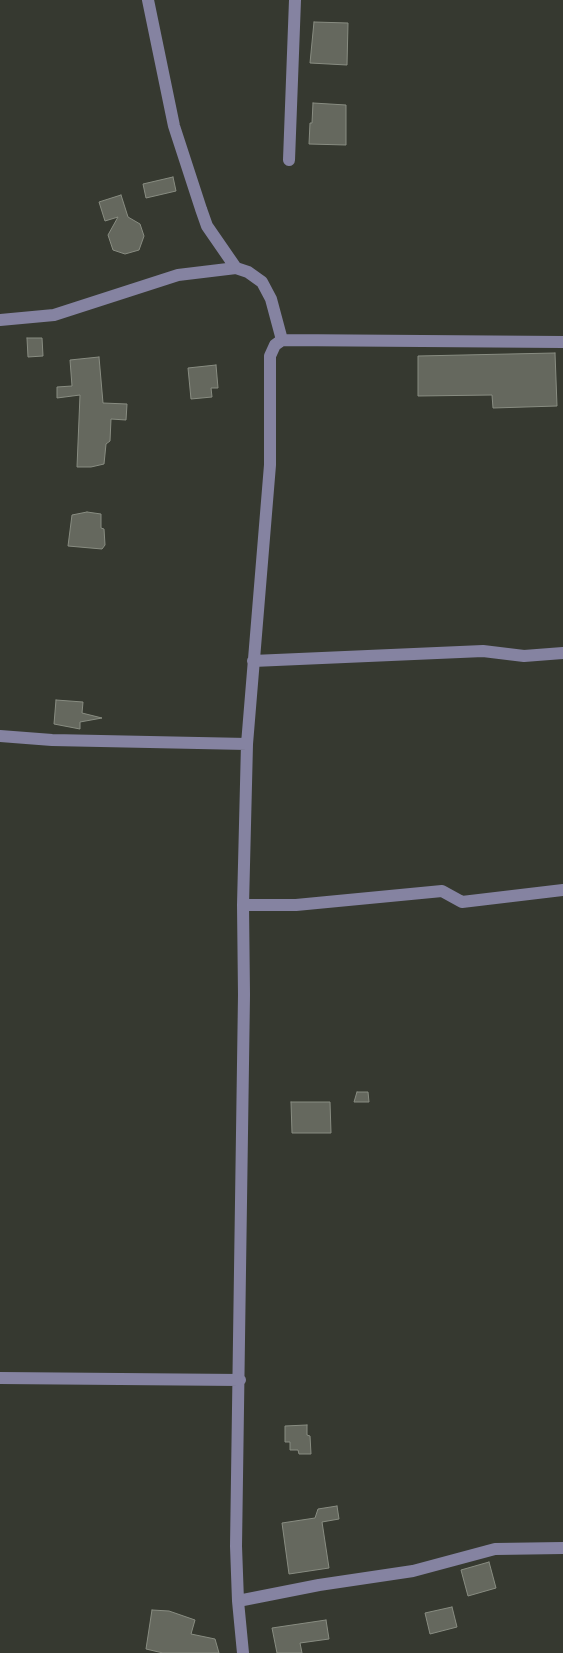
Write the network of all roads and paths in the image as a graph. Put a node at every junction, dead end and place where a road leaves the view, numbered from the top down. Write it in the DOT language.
graph roads {
  1 [pos="148,0"];
  2 [pos="295,0"];
  3 [pos="289,160"];
  4 [pos="236,268"];
  5 [pos="0,320"];
  6 [pos="282,340"];
  7 [pos="563,342"];
  8 [pos="563,654"];
  9 [pos="253,661"];
  10 [pos="0,736"];
  11 [pos="247,744"];
  12 [pos="563,890"];
  13 [pos="244,905"];
  14 [pos="0,1378"];
  15 [pos="240,1380"];
  16 [pos="563,1548"];
  17 [pos="238,1601"];
  18 [pos="243,1653"];
  1 -- 4 [label="street"];
  2 -- 3 [label="street"];
  4 -- 5 [label="street"];
  4 -- 6 [label="street"];
  6 -- 7 [label="street"];
  6 -- 9 [label="street"];
  8 -- 9 [label="street"];
  9 -- 11 [label="street"];
  10 -- 11 [label="street"];
  11 -- 13 [label="street"];
  12 -- 13 [label="street"];
  13 -- 15 [label="street"];
  14 -- 15 [label="street"];
  15 -- 17 [label="street"];
  16 -- 17 [label="street"];
  17 -- 18 [label="street"];
}
